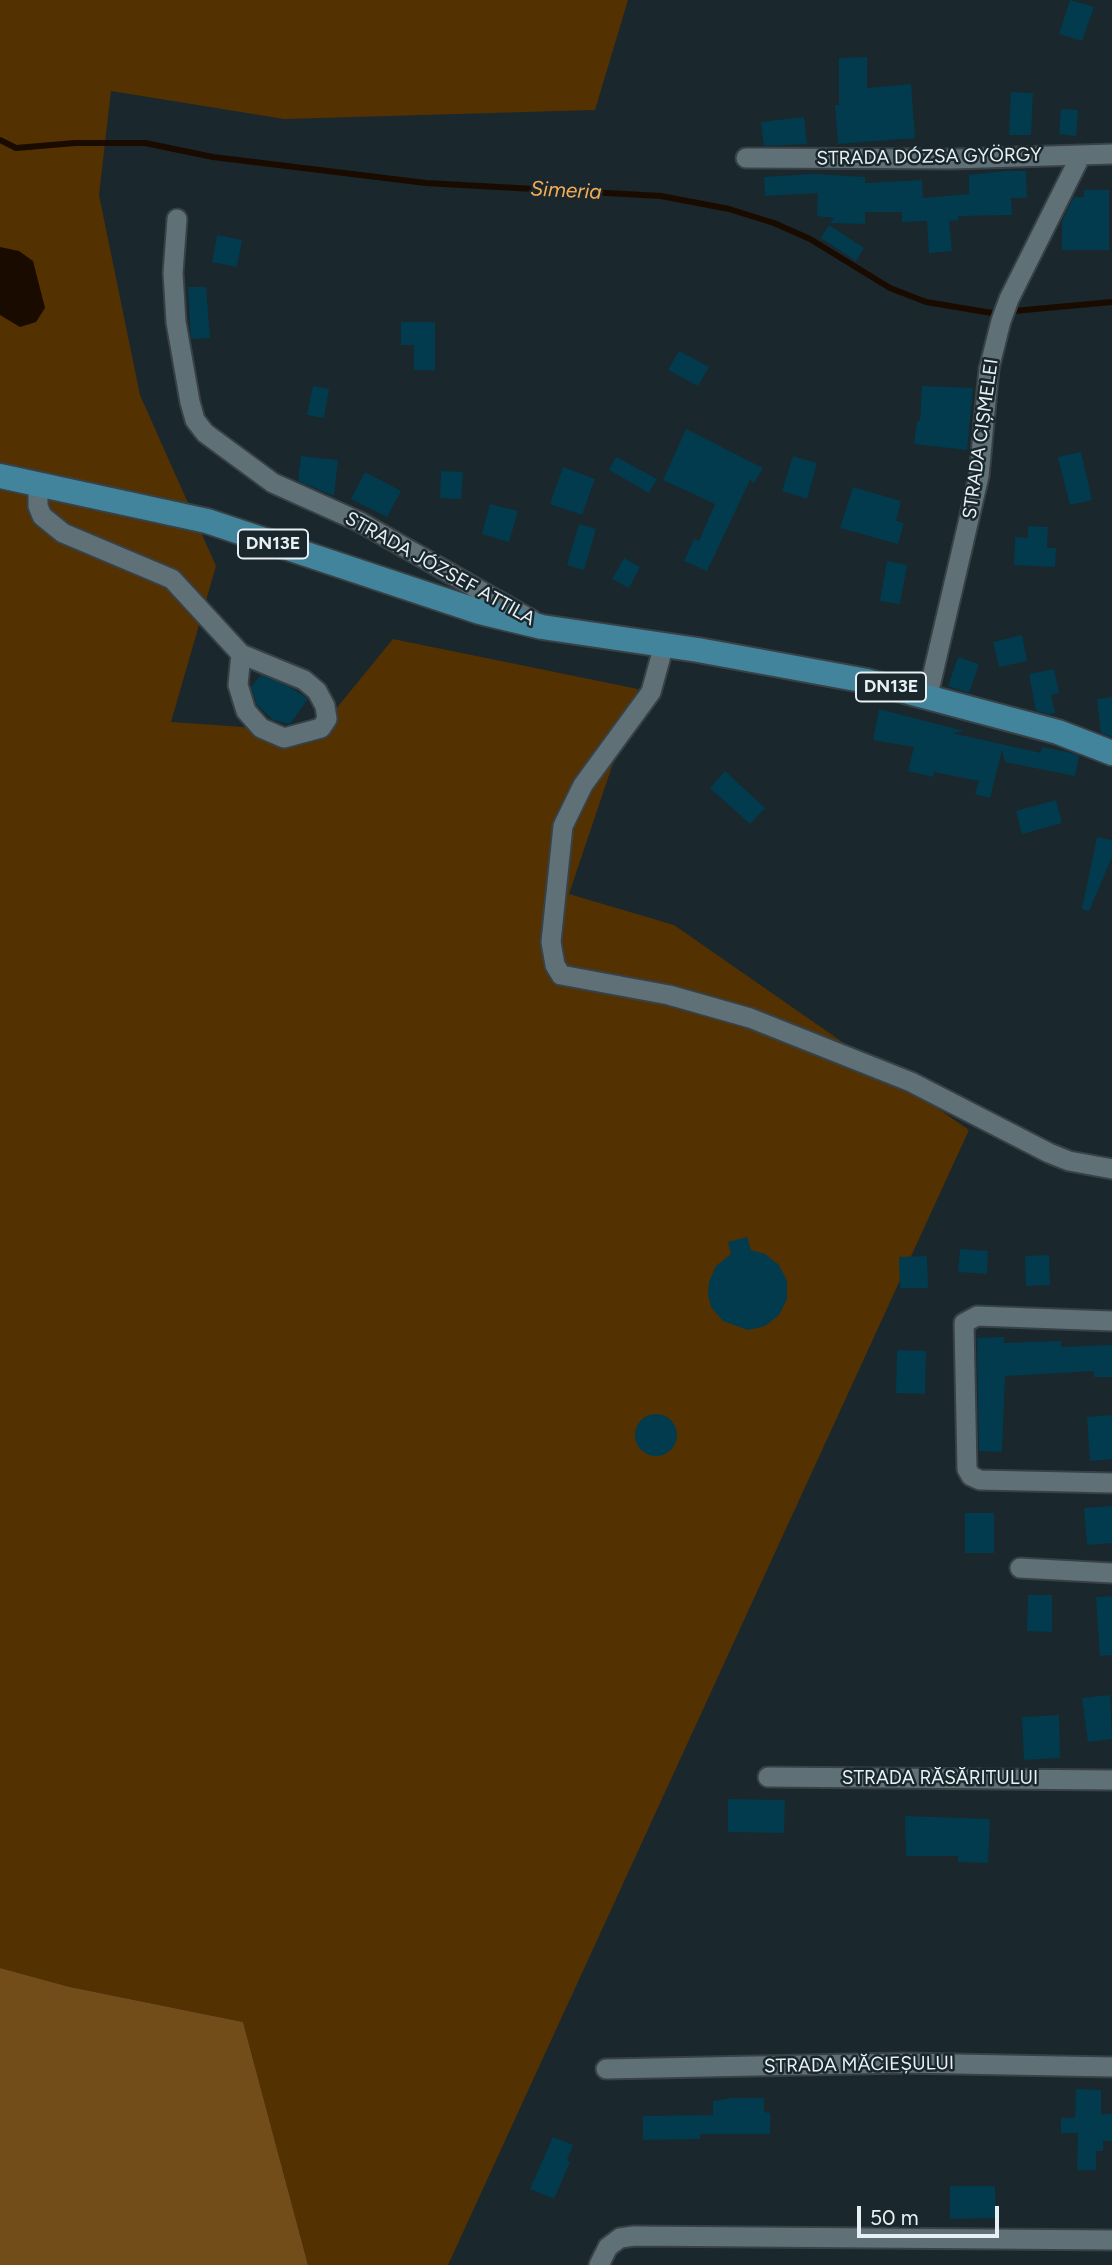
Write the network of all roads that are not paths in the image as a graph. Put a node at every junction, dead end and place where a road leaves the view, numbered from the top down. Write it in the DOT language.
graph roads {
  1 [pos="1082,155"];
  2 [pos="1112,155"];
  3 [pos="746,158"];
  4 [pos="177,219"];
  5 [pos="0,476"];
  6 [pos="38,487"];
  7 [pos="542,627"];
  8 [pos="664,645"];
  9 [pos="241,654"];
  10 [pos="928,695"];
  11 [pos="1112,753"];
  12 [pos="1112,1169"];
  13 [pos="1112,1321"];
  14 [pos="1112,1483"];
  15 [pos="1020,1568"];
  16 [pos="1112,1573"];
  17 [pos="768,1777"];
  18 [pos="1112,1780"];
  19 [pos="1112,2067"];
  20 [pos="606,2069"];
  21 [pos="1112,2239"];
  22 [pos="598,2265"];
  1 -- 2 [label="street, STRADA DÓZSA GYÖRGY"];
  1 -- 3 [label="street, STRADA DÓZSA GYÖRGY"];
  1 -- 10 [label="street, STRADA CIȘMELEI"];
  4 -- 7 [label="street, STRADA JÓZSEF ATTILA"];
  5 -- 6 [label="main road, DN13E"];
  6 -- 7 [label="main road, DN13E"];
  6 -- 9 [label="street"];
  7 -- 8 [label="main road, STRADA JÓZSEF ATTILA / DN13E"];
  8 -- 10 [label="main road, STRADA JÓZSEF ATTILA / DN13E"];
  8 -- 12 [label="street"];
  9 -- 9 [label="street"];
  10 -- 11 [label="main road, STRADA JÓZSEF ATTILA / DN13E"];
  13 -- 14 [label="street"];
  15 -- 16 [label="street"];
  17 -- 18 [label="street, STRADA RĂSĂRITULUI"];
  19 -- 20 [label="street, STRADA MĂCIEȘULUI"];
  21 -- 22 [label="street"];
}
